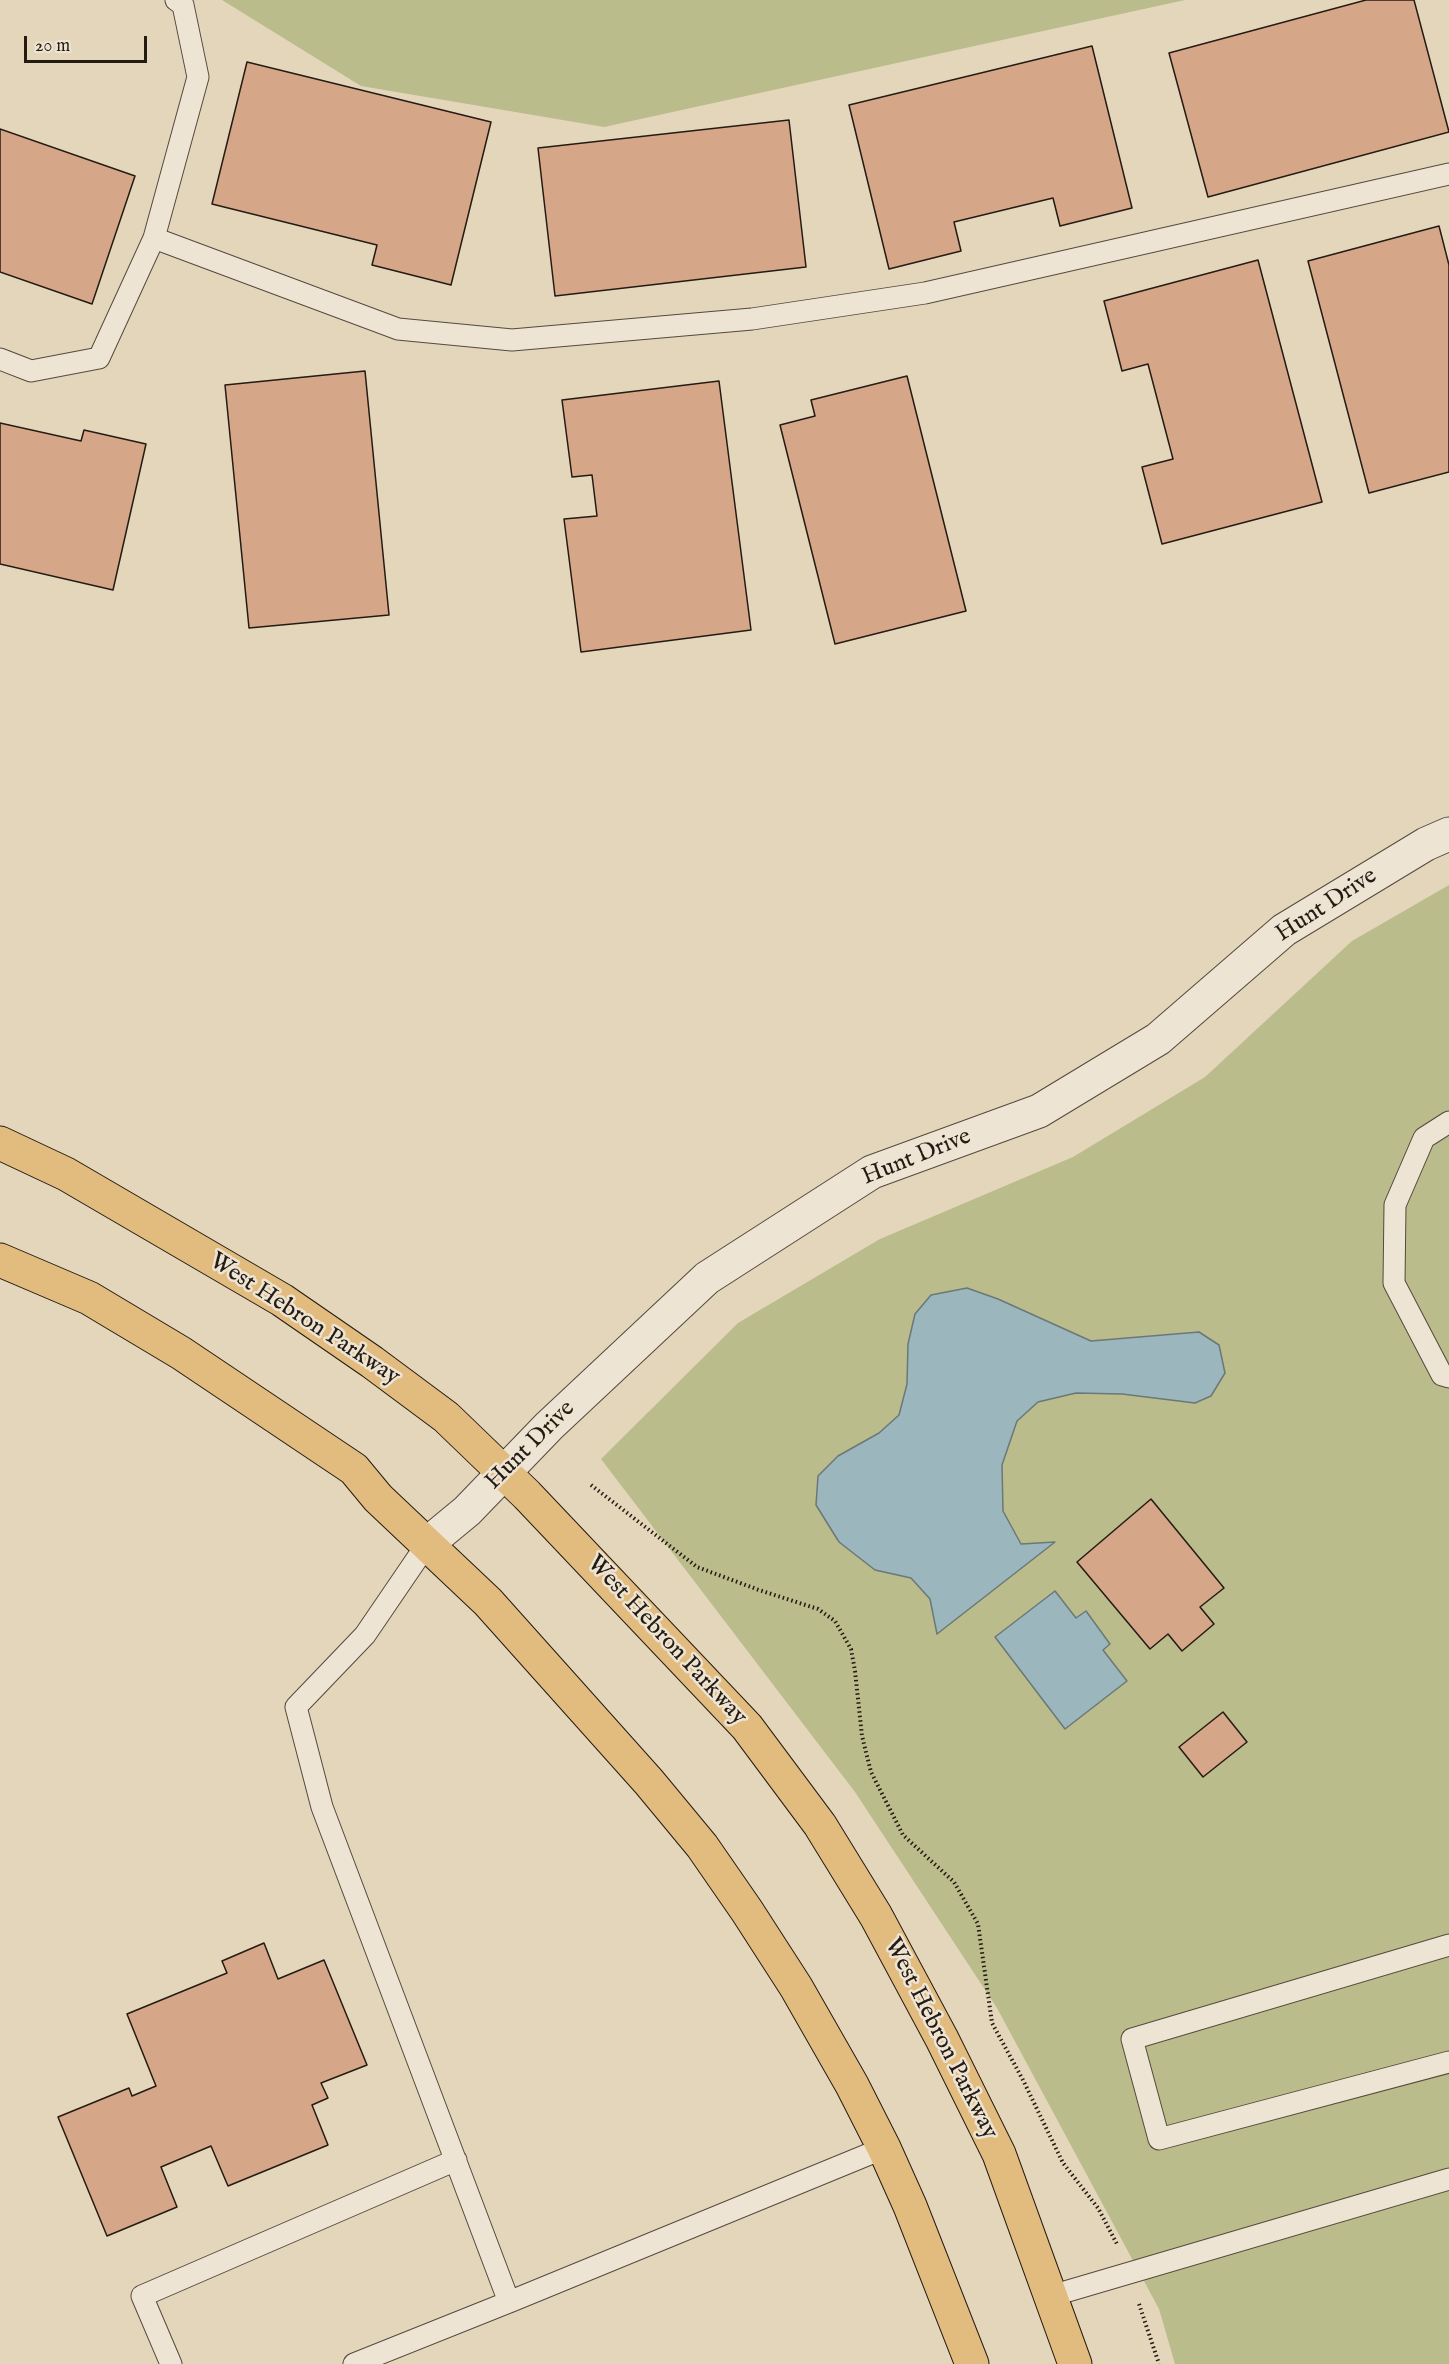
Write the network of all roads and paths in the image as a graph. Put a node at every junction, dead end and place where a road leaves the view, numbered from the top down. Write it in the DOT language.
graph roads {
  1 [pos="177,0"];
  2 [pos="1449,174"];
  3 [pos="154,238"];
  4 [pos="0,359"];
  5 [pos="1449,834"];
  6 [pos="1449,1122"];
  7 [pos="0,1143"];
  8 [pos="0,1260"];
  9 [pos="1449,1377"];
  10 [pos="503,1472"];
  11 [pos="591,1485"];
  12 [pos="427,1544"];
  13 [pos="1449,1944"];
  14 [pos="1449,2062"];
  15 [pos="884,2148"];
  16 [pos="456,2160"];
  17 [pos="1449,2179"];
  18 [pos="1127,2274"];
  19 [pos="1051,2296"];
  20 [pos="509,2302"];
  21 [pos="171,2364"];
  22 [pos="354,2364"];
  23 [pos="972,2364"];
  24 [pos="1075,2364"];
  25 [pos="1159,2364"];
  1 -- 3 [label="lane"];
  2 -- 3 [label="lane"];
  3 -- 4 [label="lane"];
  5 -- 10 [label="street, Hunt Drive"];
  6 -- 9 [label="lane"];
  7 -- 10 [label="main road, West Hebron Parkway"];
  8 -- 12 [label="main road"];
  10 -- 12 [label="street, Hunt Drive"];
  10 -- 19 [label="main road, West Hebron Parkway"];
  11 -- 18 [label="path"];
  12 -- 15 [label="main road"];
  12 -- 16 [label="lane"];
  13 -- 14 [label="lane"];
  15 -- 20 [label="lane"];
  15 -- 23 [label="main road"];
  16 -- 20 [label="lane"];
  16 -- 21 [label="lane"];
  17 -- 18 [label="lane"];
  18 -- 19 [label="lane"];
  18 -- 25 [label="path"];
  19 -- 24 [label="main road, West Hebron Parkway"];
  20 -- 22 [label="lane"];
}
